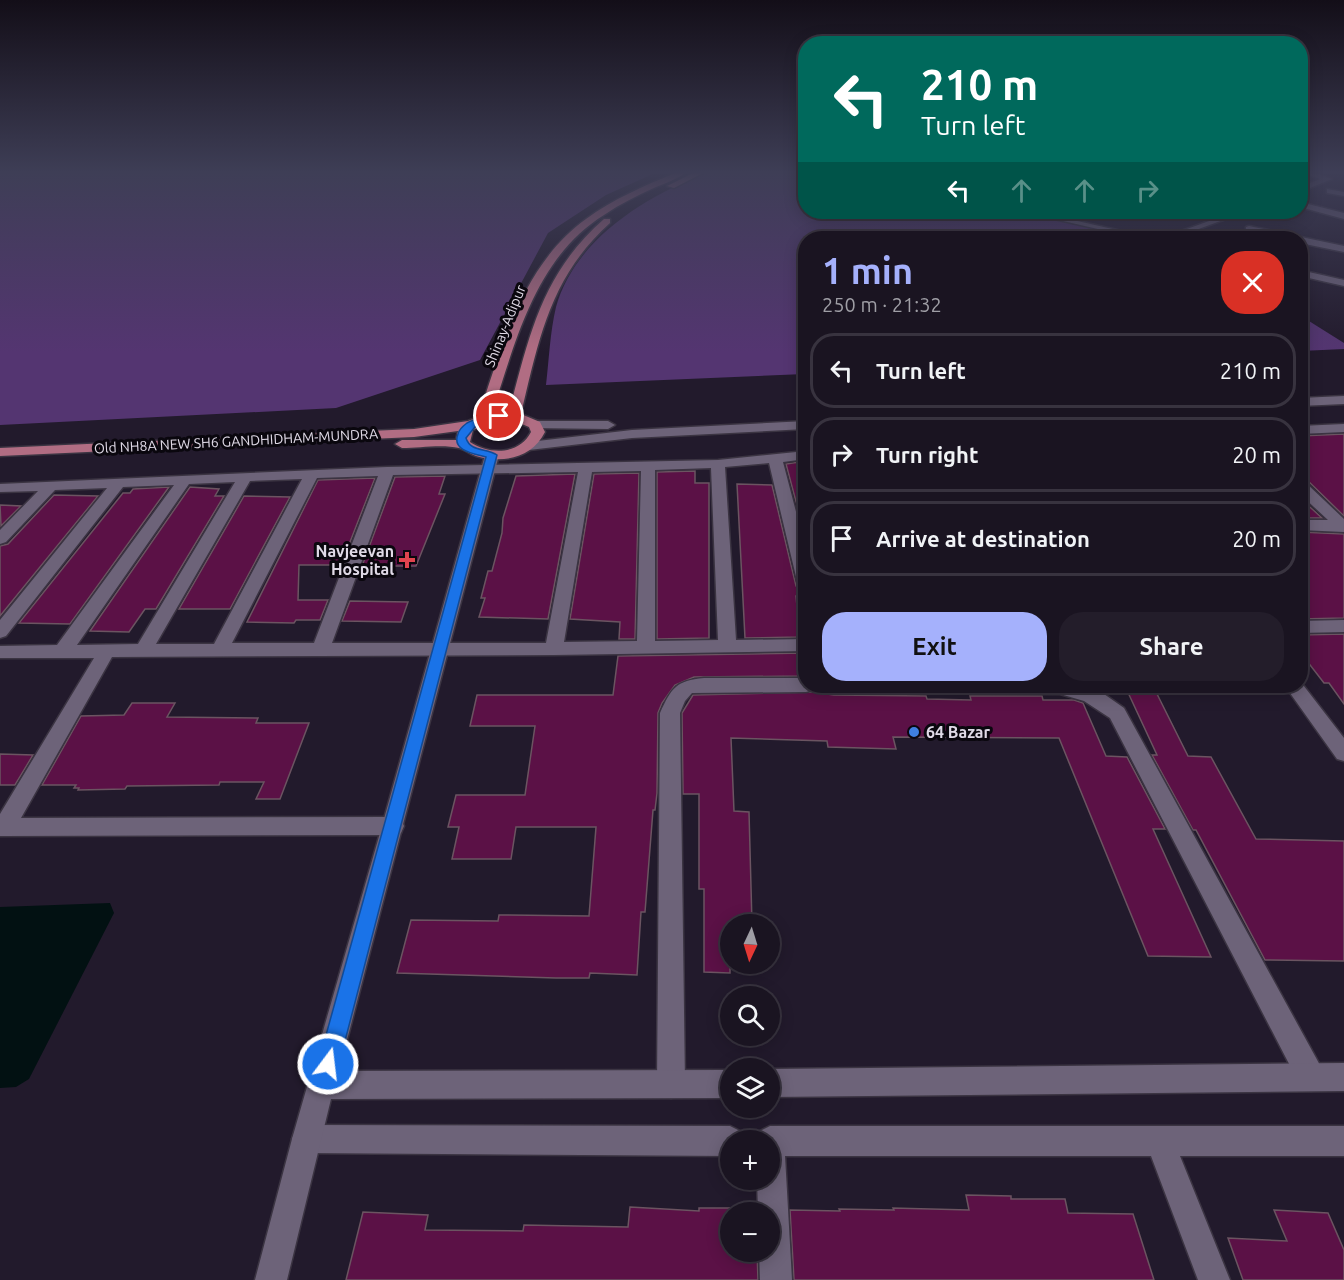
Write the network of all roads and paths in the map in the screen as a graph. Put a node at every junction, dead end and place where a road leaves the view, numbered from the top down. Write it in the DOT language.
graph roads {
  1 [pos="574,233"];
  2 [pos="592,233"];
  3 [pos="1308,242"];
  4 [pos="1344,249"];
  5 [pos="1308,275"];
  6 [pos="1344,283"];
  7 [pos="1308,394"];
  8 [pos="1342,399"];
  9 [pos="1308,401"];
  10 [pos="514,416"];
  11 [pos="798,416"];
  12 [pos="484,419"];
  13 [pos="471,425"];
  14 [pos="535,425"];
  15 [pos="798,425"];
  16 [pos="1344,428"];
  17 [pos="1308,430"];
  18 [pos="463,444"];
  19 [pos="529,446"];
  20 [pos="0,452"];
  21 [pos="798,456"];
  22 [pos="775,458"];
  23 [pos="490,462"];
  24 [pos="0,463"];
  25 [pos="717,464"];
  26 [pos="648,465"];
  27 [pos="586,468"];
  28 [pos="387,471"];
  29 [pos="312,474"];
  30 [pos="245,477"];
  31 [pos="186,479"];
  32 [pos="119,483"];
  33 [pos="51,486"];
  34 [pos="0,488"];
  35 [pos="1308,493"];
  36 [pos="1308,525"];
  37 [pos="1343,526"];
  38 [pos="0,539"];
  39 [pos="798,552"];
  40 [pos="1344,626"];
  41 [pos="1308,627"];
  42 [pos="0,632"];
  43 [pos="727,645"];
  44 [pos="798,645"];
  45 [pos="646,647"];
  46 [pos="442,648"];
  47 [pos="321,649"];
  48 [pos="554,649"];
  49 [pos="220,650"];
  50 [pos="107,651"];
  51 [pos="143,651"];
  52 [pos="0,652"];
  53 [pos="62,652"];
  54 [pos="798,685"];
  55 [pos="1086,693"];
  56 [pos="1301,693"];
  57 [pos="1344,753"];
  58 [pos="393,826"];
  59 [pos="2,827"];
  60 [pos="1311,1077"];
  61 [pos="1344,1077"];
  62 [pos="780,1083"];
  63 [pos="671,1084"];
  64 [pos="720,1084"];
  65 [pos="323,1085"];
  66 [pos="306,1139"];
  67 [pos="720,1141"];
  68 [pos="780,1141"];
  69 [pos="1344,1141"];
  70 [pos="1160,1143"];
  71 [pos="772,1190"];
  72 [pos="271,1280"];
  73 [pos="776,1280"];
  74 [pos="1214,1280"];
  1 -- 12 [label="main road, Shinay-Adipur"];
  2 -- 10 [label="main road, Shinay-Adipur"];
  3 -- 4 [label="street"];
  5 -- 6 [label="street"];
  7 -- 8 [label="street"];
  8 -- 9 [label="street"];
  10 -- 12 [label="main road, Old NH8A NEW SH6 GANDHIDHAM-MUNDRA"];
  10 -- 14 [label="main road"];
  11 -- 14 [label="street"];
  12 -- 13 [label="main road, Old NH8A NEW SH6 GANDHIDHAM-MUNDRA"];
  13 -- 18 [label="main road"];
  13 -- 20 [label="main road, Old NH8A NEW SH6 GANDHIDHAM-MUNDRA"];
  14 -- 19 [label="main road"];
  15 -- 19 [label="street"];
  16 -- 17 [label="street"];
  18 -- 23 [label="main road"];
  18 -- 24 [label="main road"];
  19 -- 23 [label="main road"];
  21 -- 22 [label="street"];
  22 -- 25 [label="street"];
  22 -- 39 [label="street"];
  23 -- 27 [label="street"];
  23 -- 28 [label="street"];
  23 -- 46 [label="street"];
  25 -- 26 [label="street"];
  25 -- 43 [label="street"];
  26 -- 27 [label="street"];
  26 -- 45 [label="street"];
  27 -- 48 [label="street"];
  28 -- 29 [label="street"];
  28 -- 47 [label="street"];
  29 -- 30 [label="street"];
  29 -- 49 [label="street"];
  30 -- 31 [label="street"];
  30 -- 51 [label="street"];
  31 -- 32 [label="street"];
  31 -- 53 [label="street"];
  32 -- 33 [label="street"];
  32 -- 42 [label="street"];
  33 -- 34 [label="street"];
  33 -- 38 [label="street"];
  35 -- 37 [label="street"];
  36 -- 37 [label="street"];
  40 -- 41 [label="street"];
  43 -- 44 [label="street"];
  43 -- 45 [label="street"];
  45 -- 48 [label="street"];
  46 -- 47 [label="street"];
  46 -- 48 [label="street"];
  46 -- 58 [label="street"];
  47 -- 49 [label="street"];
  49 -- 51 [label="street"];
  50 -- 51 [label="street"];
  50 -- 53 [label="street"];
  50 -- 59 [label="street"];
  52 -- 53 [label="street"];
  54 -- 63 [label="street"];
  55 -- 60 [label="street"];
  56 -- 57 [label="street"];
  58 -- 59 [label="street"];
  58 -- 65 [label="street"];
  60 -- 61 [label="street"];
  60 -- 62 [label="street"];
  63 -- 64 [label="street"];
  63 -- 65 [label="street"];
  65 -- 66 [label="street"];
  66 -- 67 [label="street"];
  66 -- 72 [label="street"];
  68 -- 70 [label="street"];
  69 -- 70 [label="street"];
  70 -- 74 [label="street"];
  71 -- 73 [label="street"];
}
